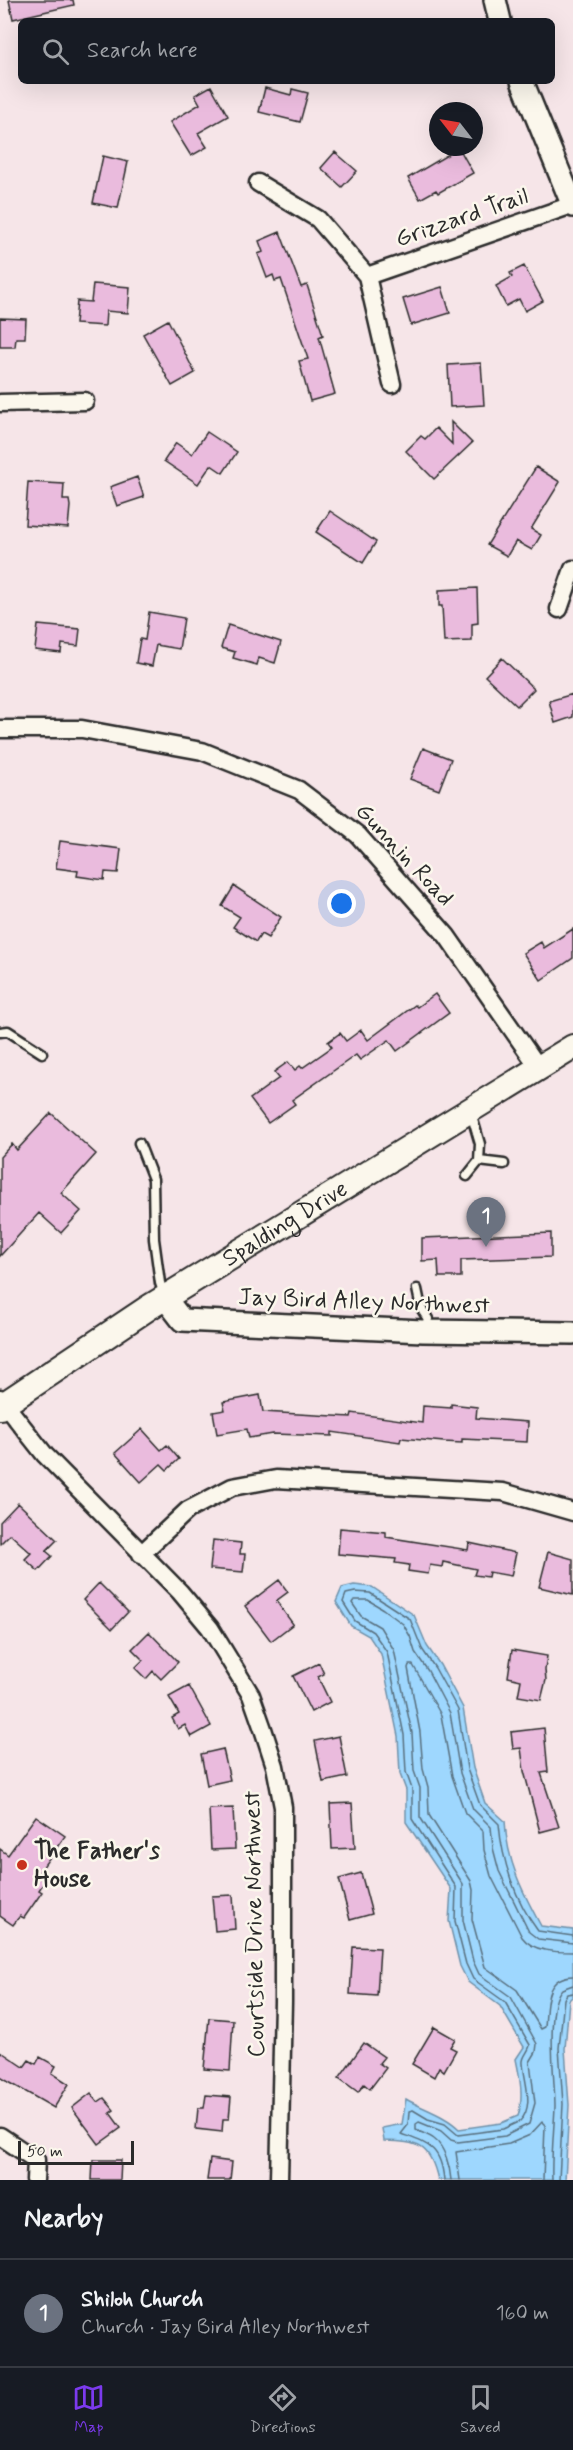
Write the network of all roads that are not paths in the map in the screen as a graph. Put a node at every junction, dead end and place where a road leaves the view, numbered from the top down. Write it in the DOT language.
graph roads {
  1 [pos="495,0"];
  2 [pos="499,18"];
  3 [pos="523,84"];
  4 [pos="258,183"];
  5 [pos="573,206"];
  6 [pos="367,276"];
  7 [pos="392,384"];
  8 [pos="85,401"];
  9 [pos="0,404"];
  10 [pos="573,569"];
  11 [pos="559,609"];
  12 [pos="0,729"];
  13 [pos="0,1032"];
  14 [pos="573,1047"];
  15 [pos="42,1053"];
  16 [pos="538,1068"];
  17 [pos="470,1110"];
  18 [pos="139,1143"];
  19 [pos="479,1161"];
  20 [pos="504,1164"];
  21 [pos="467,1176"];
  22 [pos="417,1289"];
  23 [pos="165,1298"];
  24 [pos="423,1331"];
  25 [pos="573,1333"];
  26 [pos="1,1403"];
  27 [pos="573,1512"];
  28 [pos="141,1554"];
  29 [pos="0,2136"];
  30 [pos="35,2180"];
  31 [pos="279,2180"];
  1 -- 2 [label="street"];
  3 -- 5 [label="street"];
  4 -- 6 [label="street"];
  5 -- 6 [label="street, Grizzard Trail"];
  6 -- 7 [label="street"];
  8 -- 9 [label="street"];
  10 -- 11 [label="street"];
  12 -- 16 [label="street, Gunnin Road"];
  13 -- 15 [label="lane"];
  14 -- 16 [label="main road, Spalding Drive"];
  16 -- 17 [label="main road, Spalding Drive"];
  17 -- 19 [label="lane"];
  17 -- 23 [label="main road, Spalding Drive"];
  18 -- 23 [label="lane"];
  19 -- 20 [label="lane"];
  19 -- 21 [label="lane"];
  22 -- 24 [label="lane"];
  23 -- 24 [label="street, Jay Bird Alley Northwest"];
  23 -- 26 [label="main road, Spalding Drive"];
  24 -- 25 [label="street, Jay Bird Alley Northwest"];
  26 -- 28 [label="street, Courtside Drive Northwest"];
  27 -- 28 [label="street"];
  28 -- 31 [label="street, Courtside Drive Northwest"];
  29 -- 30 [label="street"];
}
